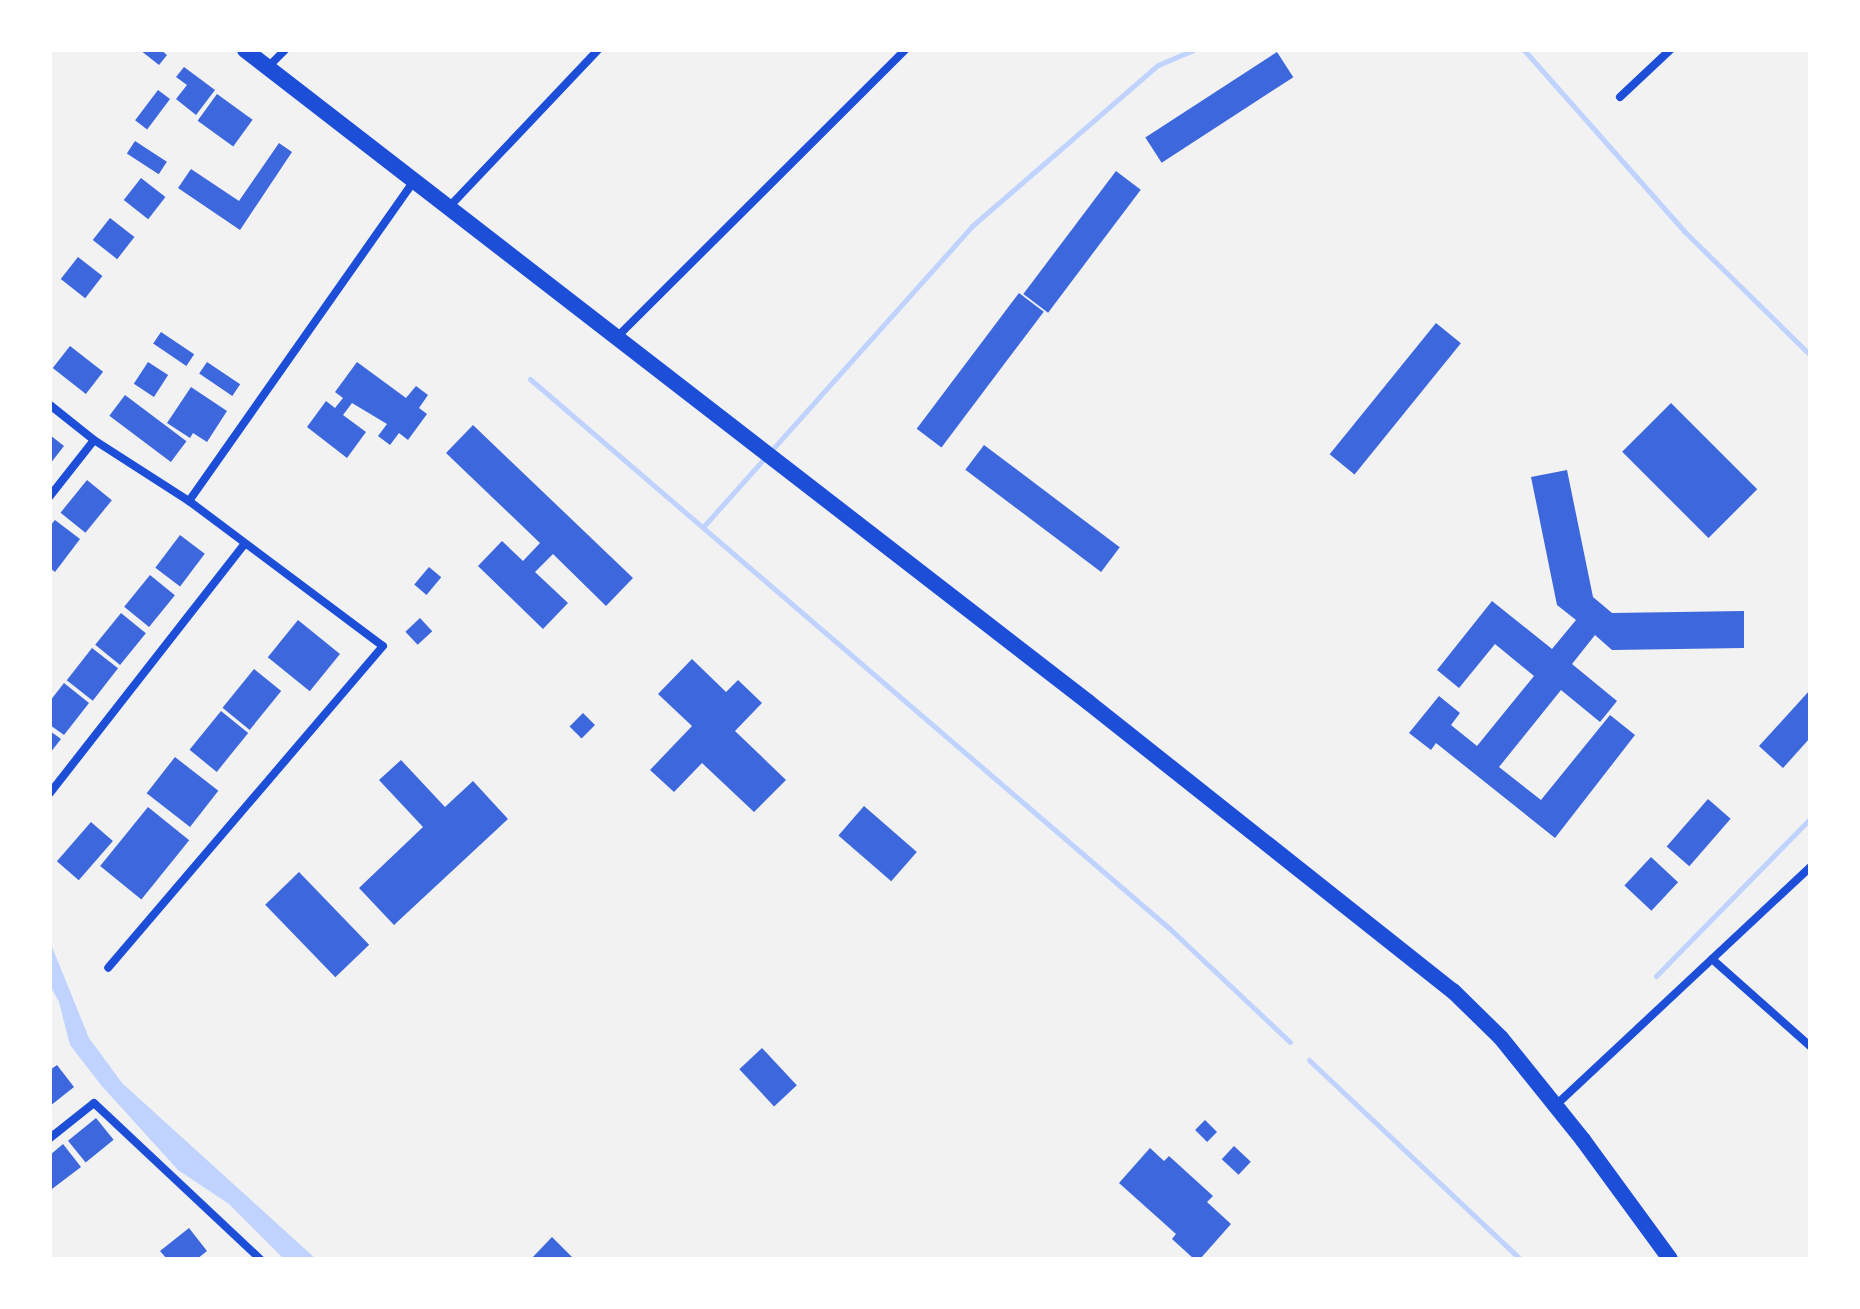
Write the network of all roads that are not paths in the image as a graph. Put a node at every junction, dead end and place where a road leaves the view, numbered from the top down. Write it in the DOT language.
graph roads {
  1 [pos="245,50"];
  2 [pos="285,50"];
  3 [pos="598,50"];
  4 [pos="905,50"];
  5 [pos="1670,50"];
  6 [pos="268,67"];
  7 [pos="1620,97"];
  8 [pos="414,181"];
  9 [pos="448,208"];
  10 [pos="616,337"];
  11 [pos="50,405"];
  12 [pos="94,440"];
  13 [pos="50,496"];
  14 [pos="189,501"];
  15 [pos="244,545"];
  16 [pos="50,793"];
  17 [pos="1810,867"];
  18 [pos="1712,959"];
  19 [pos="108,968"];
  20 [pos="1810,1046"];
  21 [pos="1555,1106"];
  22 [pos="50,1138"];
  23 [pos="252,1252"];
  24 [pos="243,1259"];
  25 [pos="260,1259"];
  26 [pos="1670,1259"];
  1 -- 6 [label="main road"];
  2 -- 6 [label="street"];
  3 -- 9 [label="street"];
  4 -- 10 [label="street"];
  5 -- 7 [label="street"];
  6 -- 8 [label="main road"];
  8 -- 9 [label="main road"];
  8 -- 14 [label="street"];
  9 -- 10 [label="main road"];
  10 -- 21 [label="main road"];
  11 -- 12 [label="street"];
  12 -- 13 [label="street"];
  12 -- 14 [label="street"];
  14 -- 15 [label="street"];
  15 -- 16 [label="street"];
  15 -- 19 [label="street"];
  17 -- 18 [label="street"];
  18 -- 20 [label="street"];
  18 -- 21 [label="street"];
  21 -- 26 [label="main road"];
  22 -- 23 [label="street"];
  23 -- 24 [label="street"];
  23 -- 25 [label="street"];
}
